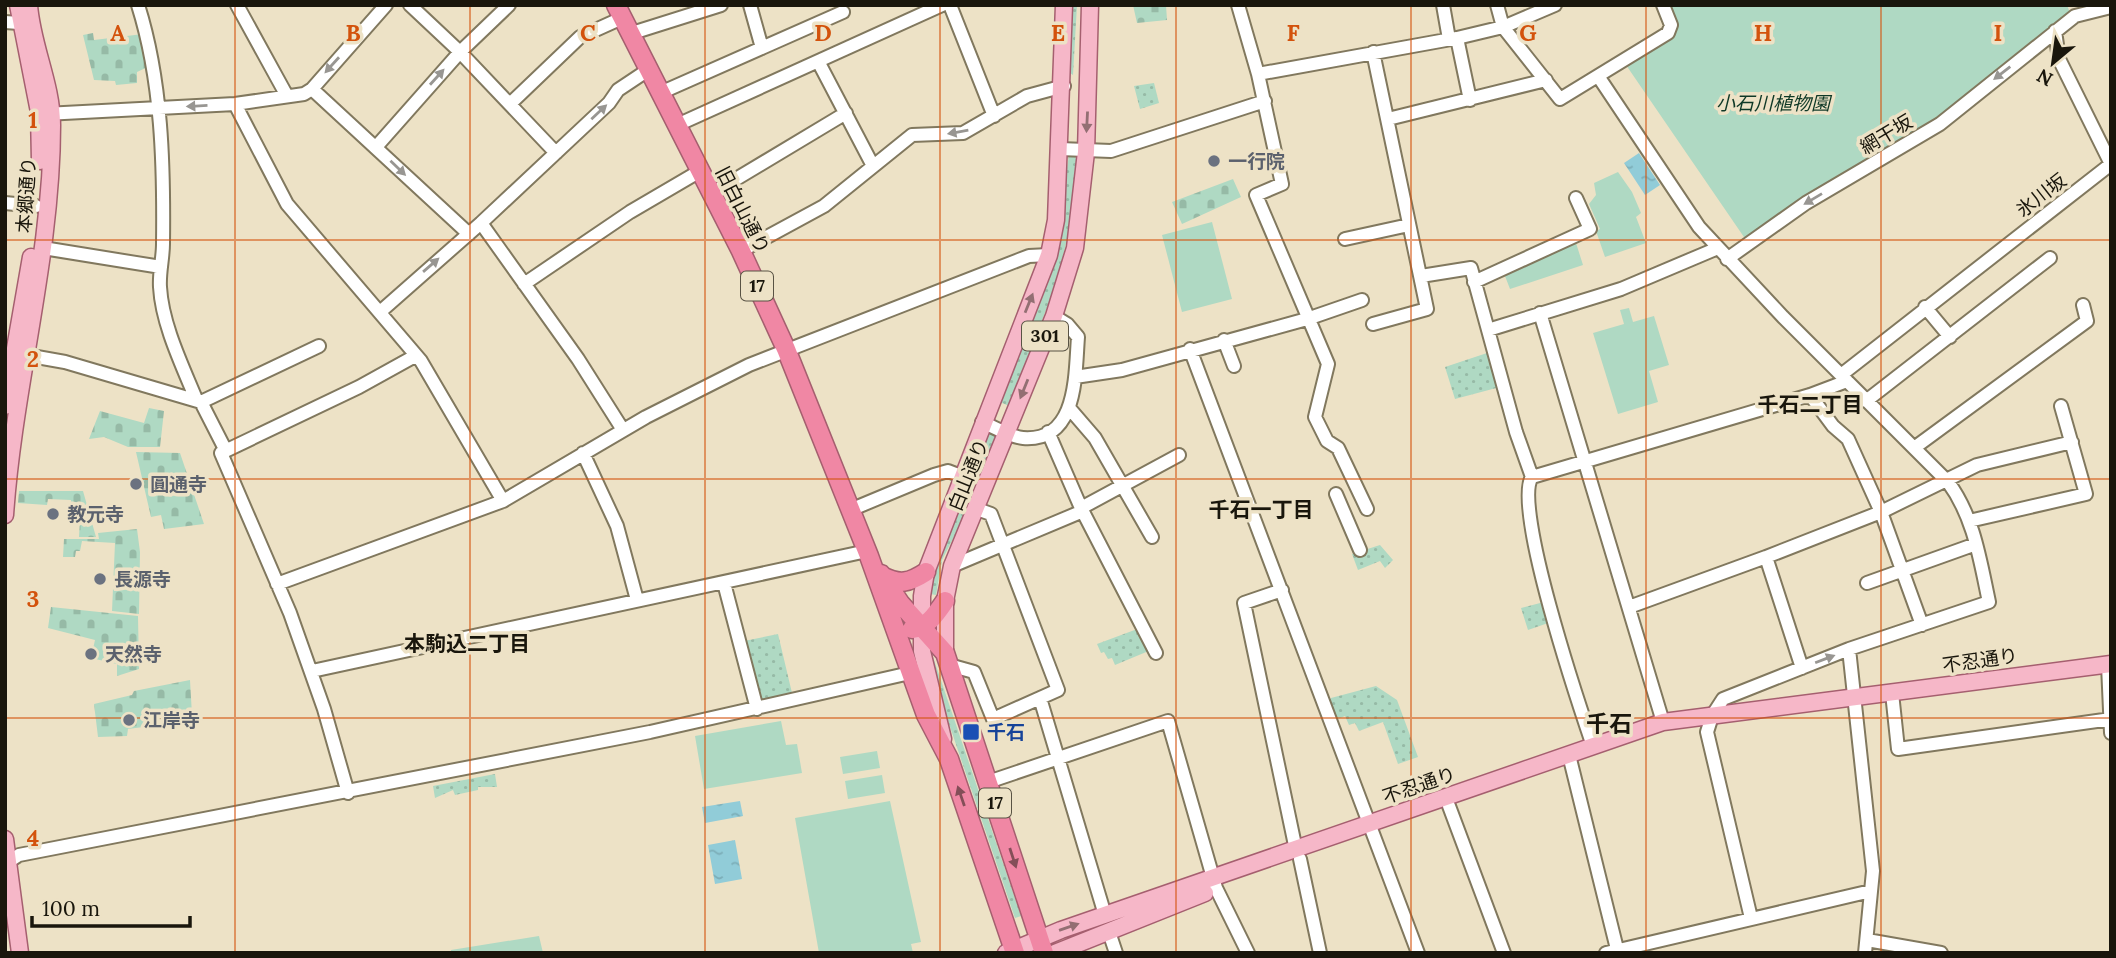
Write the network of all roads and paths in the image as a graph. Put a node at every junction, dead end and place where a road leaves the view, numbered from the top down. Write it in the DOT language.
graph roads {
  1 [pos="18,5"];
  2 [pos="29,5"];
  3 [pos="138,5"];
  4 [pos="236,5"];
  5 [pos="386,5"];
  6 [pos="410,5"];
  7 [pos="509,5"];
  8 [pos="721,5"];
  9 [pos="750,5"];
  10 [pos="942,5"];
  11 [pos="950,5"];
  12 [pos="1064,5"];
  13 [pos="1088,5"];
  14 [pos="1238,5"];
  15 [pos="1443,5"];
  16 [pos="1496,5"];
  17 [pos="1555,5"];
  18 [pos="1662,5"];
  19 [pos="2111,7"];
  20 [pos="2073,11"];
  21 [pos="843,12"];
  22 [pos="622,19"];
  23 [pos="12,22"];
  24 [pos="1503,27"];
  25 [pos="2055,31"];
  26 [pos="1453,39"];
  27 [pos="762,48"];
  28 [pos="460,52"];
  29 [pos="1373,52"];
  30 [pos="819,62"];
  31 [pos="648,70"];
  32 [pos="1258,74"];
  33 [pos="1598,76"];
  34 [pos="1546,80"];
  35 [pos="1064,86"];
  36 [pos="312,89"];
  37 [pos="660,93"];
  38 [pos="287,96"];
  39 [pos="1471,100"];
  40 [pos="1265,102"];
  41 [pos="235,104"];
  42 [pos="510,104"];
  43 [pos="157,108"];
  44 [pos="846,113"];
  45 [pos="49,116"];
  46 [pos="994,116"];
  47 [pos="1388,119"];
  48 [pos="677,125"];
  49 [pos="376,147"];
  50 [pos="1060,149"];
  51 [pos="1086,152"];
  52 [pos="556,153"];
  53 [pos="2110,164"];
  54 [pos="873,166"];
  55 [pos="700,171"];
  56 [pos="712,194"];
  57 [pos="1576,198"];
  58 [pos="5,202"];
  59 [pos="36,206"];
  60 [pos="481,223"];
  61 [pos="1409,225"];
  62 [pos="469,234"];
  63 [pos="1345,239"];
  64 [pos="43,248"];
  65 [pos="1717,248"];
  66 [pos="741,251"];
  67 [pos="1049,254"];
  68 [pos="1727,258"];
  69 [pos="2050,258"];
  70 [pos="161,267"];
  71 [pos="1421,276"];
  72 [pos="1474,282"];
  73 [pos="524,284"];
  74 [pos="1362,300"];
  75 [pos="2083,305"];
  76 [pos="1925,307"];
  77 [pos="380,312"];
  78 [pos="1541,313"];
  79 [pos="1054,316"];
  80 [pos="1307,319"];
  81 [pos="1373,324"];
  82 [pos="1488,330"];
  83 [pos="1950,337"];
  84 [pos="1224,340"];
  85 [pos="319,346"];
  86 [pos="786,349"];
  87 [pos="1190,349"];
  88 [pos="20,354"];
  89 [pos="415,356"];
  90 [pos="1234,366"];
  91 [pos="1075,377"];
  92 [pos="1844,378"];
  93 [pos="7,386"];
  94 [pos="1810,395"];
  95 [pos="198,400"];
  96 [pos="1866,401"];
  97 [pos="5,406"];
  98 [pos="2061,407"];
  99 [pos="1070,410"];
  100 [pos="982,422"];
  101 [pos="623,430"];
  102 [pos="1007,432"];
  103 [pos="1048,432"];
  104 [pos="2072,442"];
  105 [pos="1914,448"];
  106 [pos="225,449"];
  107 [pos="583,453"];
  108 [pos="1179,455"];
  109 [pos="1586,458"];
  110 [pos="961,476"];
  111 [pos="1532,477"];
  112 [pos="1948,482"];
  113 [pos="1124,484"];
  114 [pos="1336,494"];
  115 [pos="503,501"];
  116 [pos="978,509"];
  117 [pos="1082,509"];
  118 [pos="1367,509"];
  119 [pos="850,510"];
  120 [pos="1881,512"];
  121 [pos="5,515"];
  122 [pos="1969,521"];
  123 [pos="1152,537"];
  124 [pos="1976,544"];
  125 [pos="1003,545"];
  126 [pos="1360,550"];
  127 [pos="868,554"];
  128 [pos="1766,557"];
  129 [pos="952,566"];
  130 [pos="1902,570"];
  131 [pos="926,572"];
  132 [pos="882,576"];
  133 [pos="724,583"];
  134 [pos="1867,583"];
  135 [pos="277,584"];
  136 [pos="1282,590"];
  137 [pos="637,600"];
  138 [pos="944,601"];
  139 [pos="1629,607"];
  140 [pos="890,619"];
  141 [pos="1923,625"];
  142 [pos="921,628"];
  143 [pos="1849,649"];
  144 [pos="1156,653"];
  145 [pos="947,659"];
  146 [pos="2109,665"];
  147 [pos="1802,668"];
  148 [pos="312,671"];
  149 [pos="910,673"];
  150 [pos="1892,693"];
  151 [pos="1040,698"];
  152 [pos="1855,699"];
  153 [pos="757,709"];
  154 [pos="2110,719"];
  155 [pos="1710,721"];
  156 [pos="1663,722"];
  157 [pos="2111,733"];
  158 [pos="1592,746"];
  159 [pos="949,759"];
  160 [pos="1058,760"];
  161 [pos="1570,760"];
  162 [pos="988,782"];
  163 [pos="348,793"];
  164 [pos="1449,806"];
  165 [pos="1371,828"];
  166 [pos="5,839"];
  167 [pos="1298,855"];
  168 [pos="7,862"];
  169 [pos="1215,884"];
  170 [pos="1871,891"];
  171 [pos="1105,915"];
  172 [pos="1751,918"];
  173 [pos="1109,932"];
  174 [pos="1042,946"];
  175 [pos="1866,946"];
  176 [pos="1012,952"];
  177 [pos="1614,952"];
  178 [pos="20,953"];
  179 [pos="1055,953"];
  180 [pos="1115,953"];
  181 [pos="1248,953"];
  182 [pos="1320,953"];
  183 [pos="1418,953"];
  184 [pos="1504,953"];
  185 [pos="1941,953"];
  1 -- 23 [label="main road, 本郷通り"];
  2 -- 45 [label="main road, 本郷通り"];
  3 -- 43 [label="street"];
  4 -- 38 [label="street"];
  5 -- 36 [label="street, one-way"];
  6 -- 28 [label="street"];
  7 -- 28 [label="street"];
  8 -- 22 [label="street"];
  9 -- 27 [label="street"];
  10 -- 30 [label="street"];
  11 -- 46 [label="street"];
  12 -- 35 [label="main road, 白山通り / 301"];
  13 -- 35 [label="main road"];
  13 -- 51 [label="main road, 白山通り / 301, one-way"];
  14 -- 32 [label="street"];
  15 -- 26 [label="street"];
  16 -- 24 [label="street"];
  17 -- 24 [label="street"];
  18 -- 33 [label="street"];
  19 -- 20 [label="street"];
  20 -- 25 [label="street, 網干坂"];
  21 -- 27 [label="street"];
  22 -- 31 [label="highway, 旧白山通り / 17"];
  22 -- 42 [label="street"];
  23 -- 45 [label="main road, 本郷通り"];
  24 -- 26 [label="street"];
  24 -- 34 [label="street"];
  25 -- 53 [label="street"];
  25 -- 68 [label="street, 網干坂, one-way"];
  26 -- 29 [label="street"];
  26 -- 39 [label="street"];
  27 -- 37 [label="street"];
  28 -- 42 [label="street"];
  49 -- 28 [label="street, one-way"];
  29 -- 32 [label="street"];
  29 -- 47 [label="street"];
  30 -- 44 [label="street"];
  30 -- 48 [label="street"];
  31 -- 37 [label="highway, 旧白山通り / 17"];
  52 -- 31 [label="street, one-way"];
  32 -- 40 [label="street"];
  33 -- 34 [label="street"];
  33 -- 65 [label="street"];
  34 -- 39 [label="street"];
  35 -- 46 [label="street"];
  35 -- 50 [label="main road, 白山通り / 301"];
  36 -- 38 [label="street"];
  36 -- 49 [label="street"];
  37 -- 48 [label="highway, 旧白山通り / 17"];
  38 -- 41 [label="street"];
  39 -- 47 [label="street"];
  40 -- 51 [label="street"];
  40 -- 80 [label="street"];
  41 -- 43 [label="street, one-way"];
  41 -- 77 [label="street"];
  42 -- 52 [label="street"];
  43 -- 45 [label="street"];
  43 -- 70 [label="street"];
  44 -- 54 [label="street"];
  44 -- 56 [label="street"];
  45 -- 59 [label="main road, 本郷通り"];
  45 -- 64 [label="main road, 本郷通り"];
  46 -- 54 [label="street, one-way"];
  47 -- 61 [label="street"];
  48 -- 55 [label="highway, 旧白山通り / 17"];
  49 -- 62 [label="street, one-way"];
  50 -- 51 [label="street"];
  50 -- 67 [label="main road, 白山通り / 301"];
  51 -- 79 [label="main road, 白山通り / 301"];
  52 -- 60 [label="street"];
  53 -- 76 [label="street, 氷川坂"];
  54 -- 66 [label="street"];
  55 -- 56 [label="highway, 旧白山通り / 17"];
  55 -- 73 [label="street"];
  56 -- 66 [label="highway, 旧白山通り / 17"];
  57 -- 72 [label="street"];
  58 -- 59 [label="street"];
  59 -- 88 [label="main road, 本郷通り"];
  60 -- 62 [label="street"];
  60 -- 73 [label="street"];
  61 -- 63 [label="street"];
  61 -- 71 [label="street"];
  77 -- 62 [label="street, one-way"];
  64 -- 70 [label="street"];
  64 -- 88 [label="main road, 本郷通り"];
  65 -- 68 [label="street"];
  65 -- 78 [label="street"];
  66 -- 86 [label="highway, 旧白山通り / 17"];
  67 -- 86 [label="street"];
  100 -- 67 [label="main road, 白山通り / 301, one-way"];
  68 -- 92 [label="street"];
  69 -- 83 [label="street"];
  70 -- 95 [label="street"];
  71 -- 72 [label="street"];
  71 -- 81 [label="street"];
  72 -- 82 [label="street"];
  73 -- 101 [label="street"];
  74 -- 80 [label="street"];
  75 -- 105 [label="street"];
  76 -- 83 [label="street"];
  76 -- 92 [label="street, 氷川坂"];
  77 -- 89 [label="street"];
  78 -- 82 [label="street"];
  78 -- 109 [label="street"];
  79 -- 91 [label="street"];
  79 -- 102 [label="main road, 白山通り / 301, one-way"];
  80 -- 84 [label="street"];
  80 -- 118 [label="street"];
  82 -- 111 [label="street"];
  83 -- 96 [label="street"];
  84 -- 87 [label="street"];
  84 -- 90 [label="street"];
  85 -- 95 [label="street"];
  86 -- 101 [label="street"];
  86 -- 119 [label="highway, 旧白山通り / 17"];
  87 -- 91 [label="street"];
  87 -- 136 [label="street"];
  88 -- 93 [label="main road, 本郷通り"];
  88 -- 95 [label="street"];
  88 -- 121 [label="main road, 本郷通り"];
  89 -- 106 [label="street"];
  89 -- 115 [label="street"];
  91 -- 99 [label="street"];
  92 -- 94 [label="street, 氷川坂"];
  92 -- 96 [label="street"];
  93 -- 97 [label="main road, 本郷通り"];
  94 -- 109 [label="street, 氷川坂"];
  94 -- 120 [label="street"];
  95 -- 106 [label="street"];
  96 -- 105 [label="street"];
  98 -- 104 [label="street"];
  99 -- 103 [label="street"];
  99 -- 113 [label="street"];
  100 -- 102 [label="street"];
  100 -- 110 [label="main road, 白山通り / 301"];
  101 -- 107 [label="street"];
  102 -- 103 [label="street"];
  102 -- 116 [label="main road, 白山通り / 301"];
  103 -- 117 [label="street"];
  104 -- 112 [label="street"];
  104 -- 122 [label="street"];
  105 -- 112 [label="street"];
  106 -- 135 [label="street"];
  107 -- 115 [label="street"];
  107 -- 137 [label="street"];
  108 -- 113 [label="street"];
  109 -- 111 [label="street, 氷川坂"];
  109 -- 139 [label="street"];
  110 -- 119 [label="street"];
  110 -- 131 [label="main road, 白山通り / 301"];
  111 -- 158 [label="street"];
  112 -- 120 [label="street"];
  112 -- 122 [label="street"];
  113 -- 117 [label="street"];
  113 -- 123 [label="street"];
  114 -- 126 [label="street"];
  115 -- 135 [label="street"];
  116 -- 125 [label="street"];
  116 -- 129 [label="main road, 白山通り / 301"];
  117 -- 125 [label="street"];
  117 -- 144 [label="street"];
  119 -- 127 [label="highway, 旧白山通り / 17"];
  120 -- 128 [label="street"];
  120 -- 130 [label="street"];
  122 -- 124 [label="street"];
  124 -- 130 [label="street"];
  124 -- 141 [label="street"];
  125 -- 129 [label="street"];
  125 -- 151 [label="street"];
  127 -- 132 [label="highway, 17"];
  127 -- 133 [label="street"];
  127 -- 140 [label="highway, 17"];
  128 -- 139 [label="street"];
  128 -- 147 [label="street"];
  129 -- 138 [label="main road, 白山通り / 301"];
  130 -- 134 [label="street"];
  130 -- 141 [label="street"];
  131 -- 132 [label="highway"];
  131 -- 142 [label="main road, 白山通り / 301"];
  132 -- 142 [label="highway, 17"];
  133 -- 137 [label="street"];
  133 -- 153 [label="street"];
  135 -- 148 [label="street"];
  136 -- 165 [label="street"];
  136 -- 167 [label="street"];
  137 -- 148 [label="street"];
  138 -- 142 [label="highway"];
  138 -- 145 [label="main road, 白山通り / 301"];
  139 -- 156 [label="street"];
  140 -- 142 [label="highway, 17"];
  140 -- 149 [label="highway, 17"];
  141 -- 143 [label="street"];
  142 -- 145 [label="highway, 17"];
  142 -- 159 [label="main road, 白山通り / 301"];
  147 -- 143 [label="street, one-way"];
  143 -- 152 [label="street"];
  145 -- 151 [label="street"];
  145 -- 162 [label="highway, 白山通り / 17"];
  146 -- 150 [label="main road, 不忍通り"];
  146 -- 154 [label="street"];
  147 -- 155 [label="street"];
  148 -- 163 [label="street"];
  149 -- 153 [label="street"];
  149 -- 159 [label="highway, 17"];
  150 -- 152 [label="main road, 不忍通り"];
  150 -- 154 [label="street"];
  151 -- 160 [label="street"];
  152 -- 155 [label="main road, 不忍通り"];
  152 -- 170 [label="street"];
  153 -- 163 [label="street"];
  154 -- 157 [label="street"];
  155 -- 156 [label="main road, 不忍通り"];
  155 -- 161 [label="main road, 不忍通り"];
  155 -- 172 [label="street"];
  156 -- 158 [label="main road, 不忍通り"];
  158 -- 161 [label="main road, 不忍通り"];
  176 -- 159 [label="highway, 白山通り / 17, one-way"];
  160 -- 162 [label="street"];
  160 -- 169 [label="street"];
  160 -- 171 [label="street"];
  161 -- 164 [label="main road, 不忍通り"];
  161 -- 165 [label="main road, 不忍通り"];
  161 -- 177 [label="street"];
  162 -- 174 [label="highway, 白山通り / 17, one-way"];
  163 -- 168 [label="street"];
  164 -- 165 [label="main road, 不忍通り"];
  164 -- 184 [label="street"];
  165 -- 167 [label="main road, 不忍通り"];
  165 -- 183 [label="street"];
  166 -- 168 [label="main road"];
  167 -- 169 [label="main road, 不忍通り"];
  167 -- 182 [label="street"];
  168 -- 178 [label="main road"];
  169 -- 171 [label="main road, 不忍通り"];
  169 -- 173 [label="main road, 不忍通り"];
  169 -- 181 [label="street"];
  170 -- 172 [label="street"];
  170 -- 175 [label="street"];
  174 -- 171 [label="main road, 不忍通り, one-way"];
  172 -- 177 [label="street"];
  173 -- 179 [label="main road, 不忍通り"];
  173 -- 180 [label="street"];
  174 -- 176 [label="main road, 不忍通り"];
  175 -- 185 [label="street"];
}
